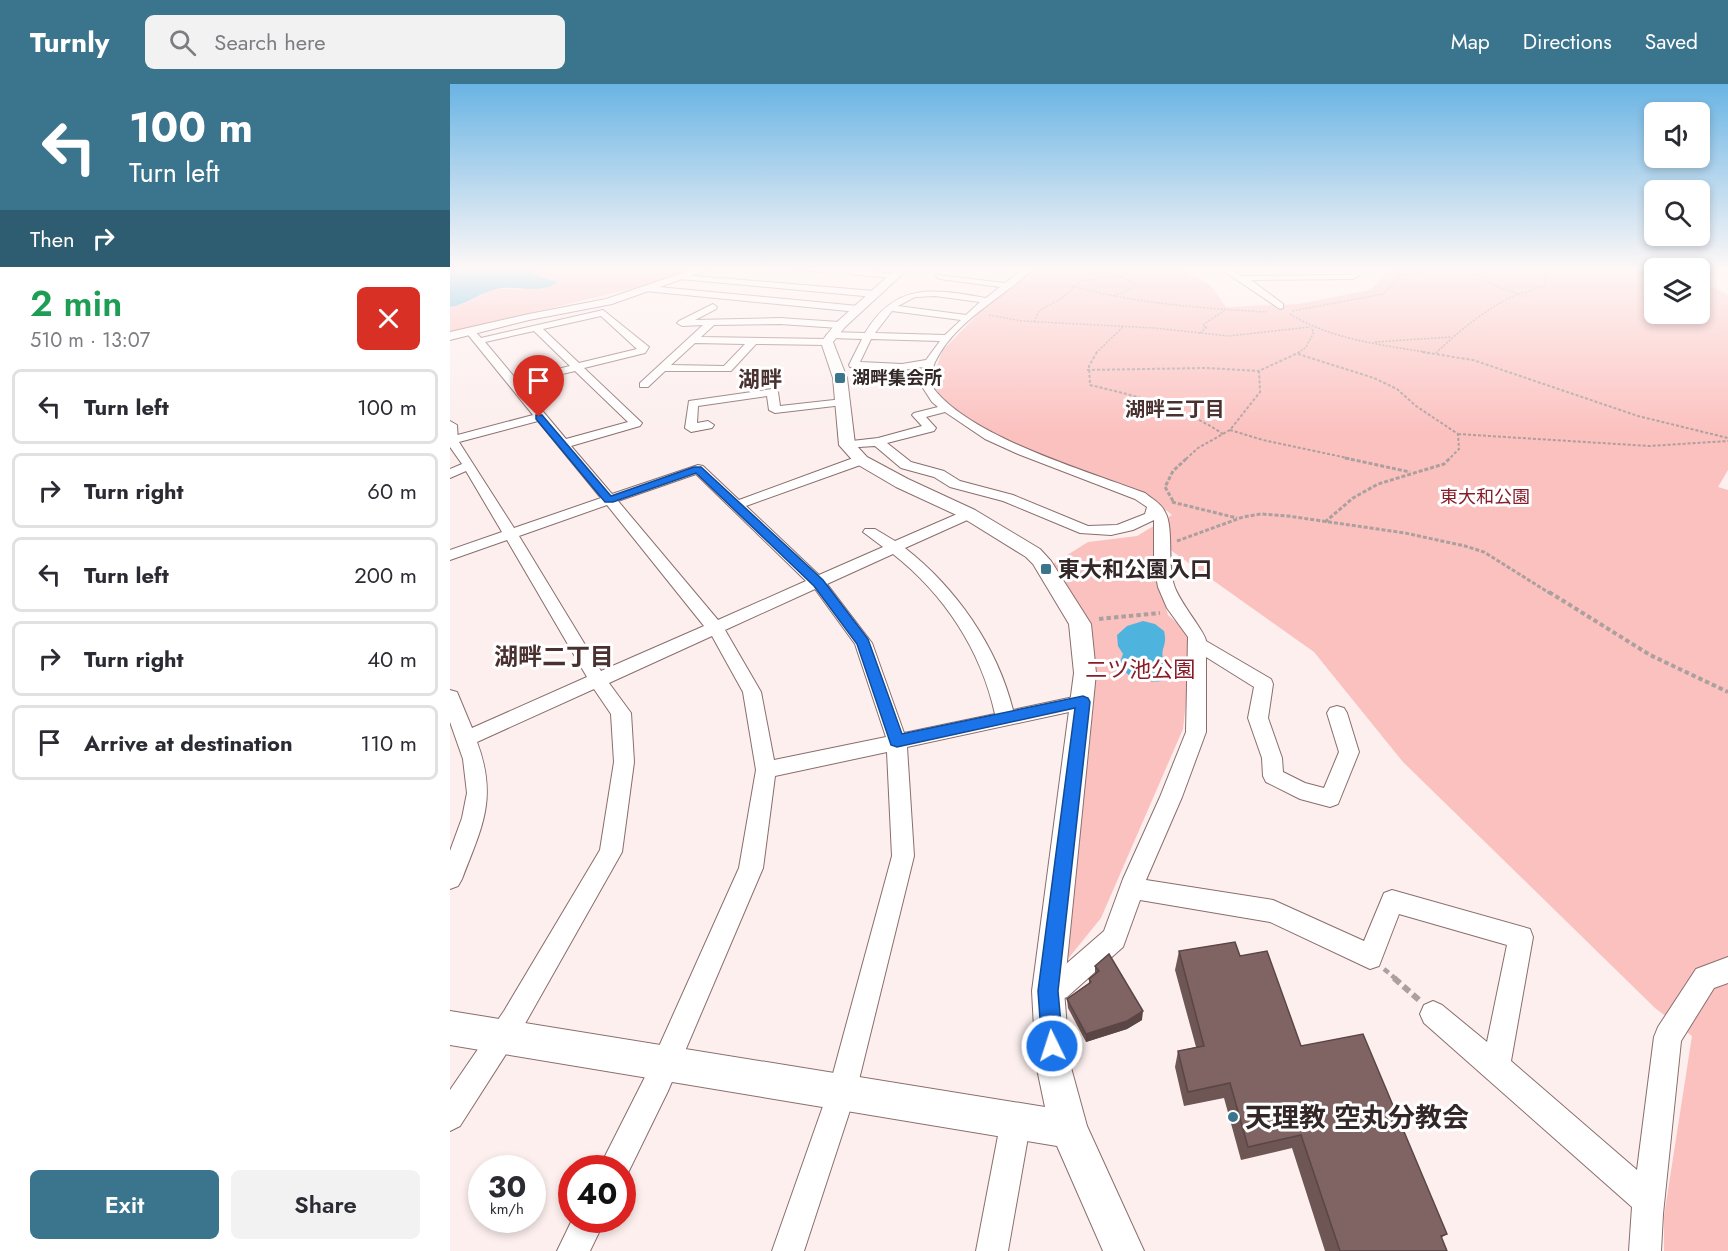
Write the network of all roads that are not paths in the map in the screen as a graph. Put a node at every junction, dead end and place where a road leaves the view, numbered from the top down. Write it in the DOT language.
graph roads {
  1 [pos="527,322"];
  2 [pos="561,322"];
  3 [pos="614,322"];
  4 [pos="698,322"];
  5 [pos="712,322"];
  6 [pos="781,322"];
  7 [pos="848,322"];
  8 [pos="875,322"];
  9 [pos="963,322"];
  10 [pos="682,323"];
  11 [pos="536,328"];
  12 [pos="673,332"];
  13 [pos="832,334"];
  14 [pos="450,336"];
  15 [pos="474,336"];
  16 [pos="868,336"];
  17 [pos="947,338"];
  18 [pos="692,340"];
  19 [pos="753,341"];
  20 [pos="929,363"];
  21 [pos="577,367"];
  22 [pos="662,368"];
  23 [pos="513,383"];
  24 [pos="644,385"];
  25 [pos="843,402"];
  26 [pos="947,408"];
  27 [pos="539,417"];
  28 [pos="708,425"];
  29 [pos="450,436"];
  30 [pos="878,442"];
  31 [pos="564,444"];
  32 [pos="854,453"];
  33 [pos="469,465"];
  34 [pos="450,474"];
  35 [pos="955,484"];
  36 [pos="928,495"];
  37 [pos="609,500"];
  38 [pos="1164,504"];
  39 [pos="737,505"];
  40 [pos="969,514"];
  41 [pos="870,532"];
  42 [pos="510,534"];
  43 [pos="894,548"];
  44 [pos="450,555"];
  45 [pos="818,583"];
  46 [pos="714,627"];
  47 [pos="1197,644"];
  48 [pos="597,680"];
  49 [pos="450,697"];
  50 [pos="1083,702"];
  51 [pos="1337,713"];
  52 [pos="1005,717"];
  53 [pos="466,739"];
  54 [pos="897,741"];
  55 [pos="766,770"];
  56 [pos="450,879"];
  57 [pos="1132,888"];
  58 [pos="1728,970"];
  59 [pos="1048,991"];
  60 [pos="1433,1014"];
  61 [pos="450,1028"];
  62 [pos="503,1036"];
  63 [pos="666,1063"];
  64 [pos="1496,1067"];
  65 [pos="842,1092"];
  66 [pos="450,1116"];
  67 [pos="1016,1120"];
  68 [pos="1069,1129"];
  69 [pos="620,1155"];
  70 [pos="1649,1201"];
  71 [pos="582,1233"];
  72 [pos="573,1251"];
  73 [pos="788,1251"];
  74 [pos="992,1251"];
  75 [pos="1124,1251"];
  76 [pos="1645,1251"];
  1 -- 15 [label="street"];
  2 -- 11 [label="street"];
  3 -- 21 [label="street"];
  4 -- 10 [label="street"];
  5 -- 18 [label="street"];
  6 -- 13 [label="street"];
  7 -- 13 [label="street"];
  8 -- 16 [label="street"];
  9 -- 17 [label="street"];
  10 -- 12 [label="street"];
  11 -- 15 [label="street"];
  11 -- 21 [label="street"];
  13 -- 16 [label="street"];
  13 -- 19 [label="street"];
  13 -- 25 [label="street"];
  14 -- 15 [label="street"];
  15 -- 23 [label="street"];
  16 -- 17 [label="street"];
  16 -- 20 [label="street"];
  17 -- 20 [label="street"];
  18 -- 19 [label="street"];
  18 -- 22 [label="street"];
  19 -- 22 [label="street"];
  20 -- 26 [label="street"];
  21 -- 23 [label="street"];
  21 -- 31 [label="street"];
  22 -- 24 [label="street"];
  23 -- 27 [label="street"];
  25 -- 28 [label="street"];
  25 -- 32 [label="street"];
  26 -- 30 [label="street"];
  26 -- 38 [label="street"];
  27 -- 29 [label="street"];
  27 -- 31 [label="street"];
  29 -- 33 [label="street"];
  30 -- 32 [label="street"];
  30 -- 35 [label="street"];
  31 -- 37 [label="street"];
  32 -- 36 [label="street"];
  32 -- 39 [label="street"];
  33 -- 34 [label="street"];
  33 -- 42 [label="street"];
  35 -- 36 [label="street"];
  35 -- 38 [label="street"];
  36 -- 40 [label="street"];
  37 -- 39 [label="street"];
  37 -- 42 [label="street"];
  37 -- 46 [label="street"];
  38 -- 47 [label="street"];
  39 -- 45 [label="street"];
  40 -- 43 [label="street"];
  40 -- 50 [label="street"];
  41 -- 43 [label="street"];
  42 -- 44 [label="street"];
  42 -- 48 [label="street"];
  43 -- 45 [label="street"];
  43 -- 52 [label="street"];
  45 -- 46 [label="street"];
  45 -- 54 [label="street"];
  46 -- 48 [label="street"];
  46 -- 55 [label="street"];
  47 -- 51 [label="street"];
  47 -- 57 [label="street"];
  48 -- 53 [label="street"];
  48 -- 62 [label="street"];
  49 -- 53 [label="street"];
  50 -- 52 [label="street"];
  50 -- 59 [label="street"];
  52 -- 54 [label="street"];
  53 -- 56 [label="street"];
  54 -- 55 [label="street"];
  54 -- 65 [label="street"];
  55 -- 63 [label="street"];
  57 -- 59 [label="street"];
  57 -- 64 [label="street"];
  58 -- 70 [label="street"];
  59 -- 68 [label="street"];
  60 -- 64 [label="street"];
  61 -- 62 [label="street"];
  62 -- 63 [label="street"];
  62 -- 66 [label="street"];
  63 -- 65 [label="street"];
  63 -- 69 [label="street"];
  64 -- 70 [label="street"];
  65 -- 67 [label="street"];
  65 -- 73 [label="street"];
  67 -- 68 [label="street"];
  67 -- 74 [label="street"];
  68 -- 75 [label="street"];
  70 -- 76 [label="street"];
  71 -- 72 [label="street"];
}
